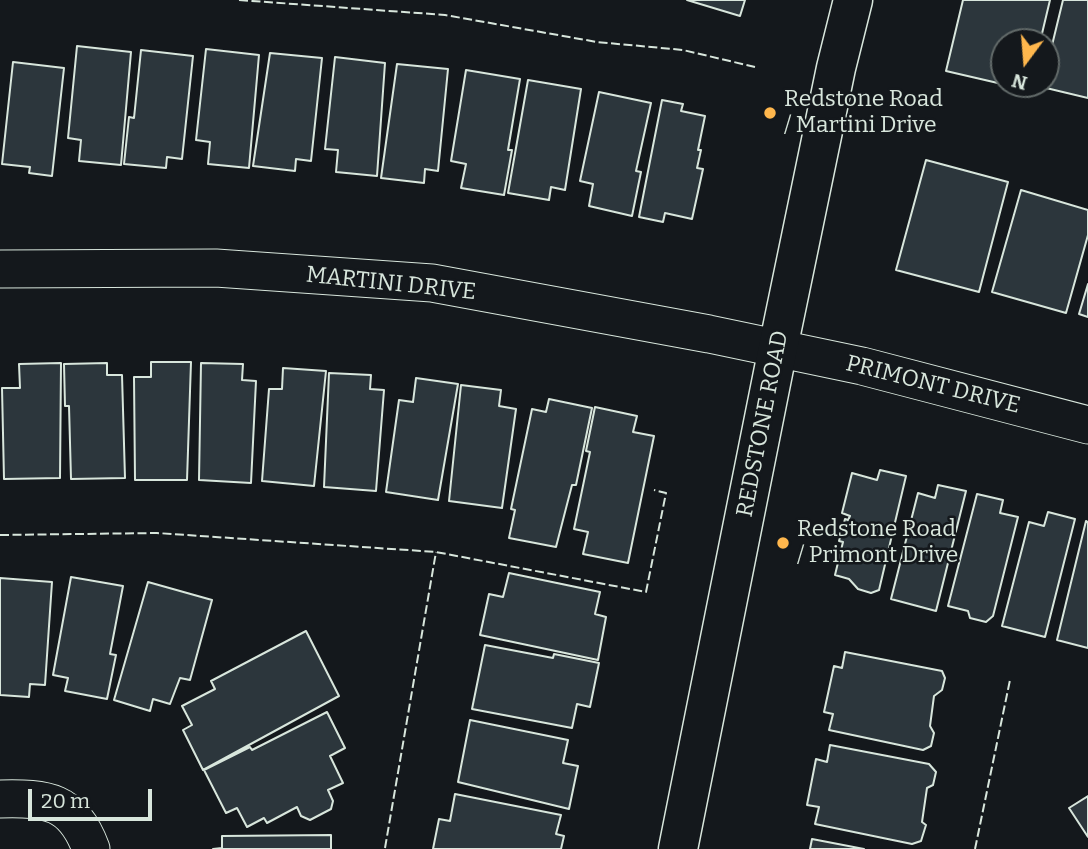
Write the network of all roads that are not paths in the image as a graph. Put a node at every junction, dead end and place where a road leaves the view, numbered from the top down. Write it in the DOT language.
graph roads {
  1 [pos="853,0"];
  2 [pos="0,269"];
  3 [pos="778,348"];
  4 [pos="1088,425"];
  5 [pos="0,799"];
  6 [pos="91,849"];
  7 [pos="678,849"];
  1 -- 3 [label="street, REDSTONE ROAD"];
  2 -- 3 [label="street, MARTINI DRIVE"];
  3 -- 4 [label="street, PRIMONT DRIVE"];
  3 -- 7 [label="street, REDSTONE ROAD"];
  5 -- 6 [label="street"];
}
